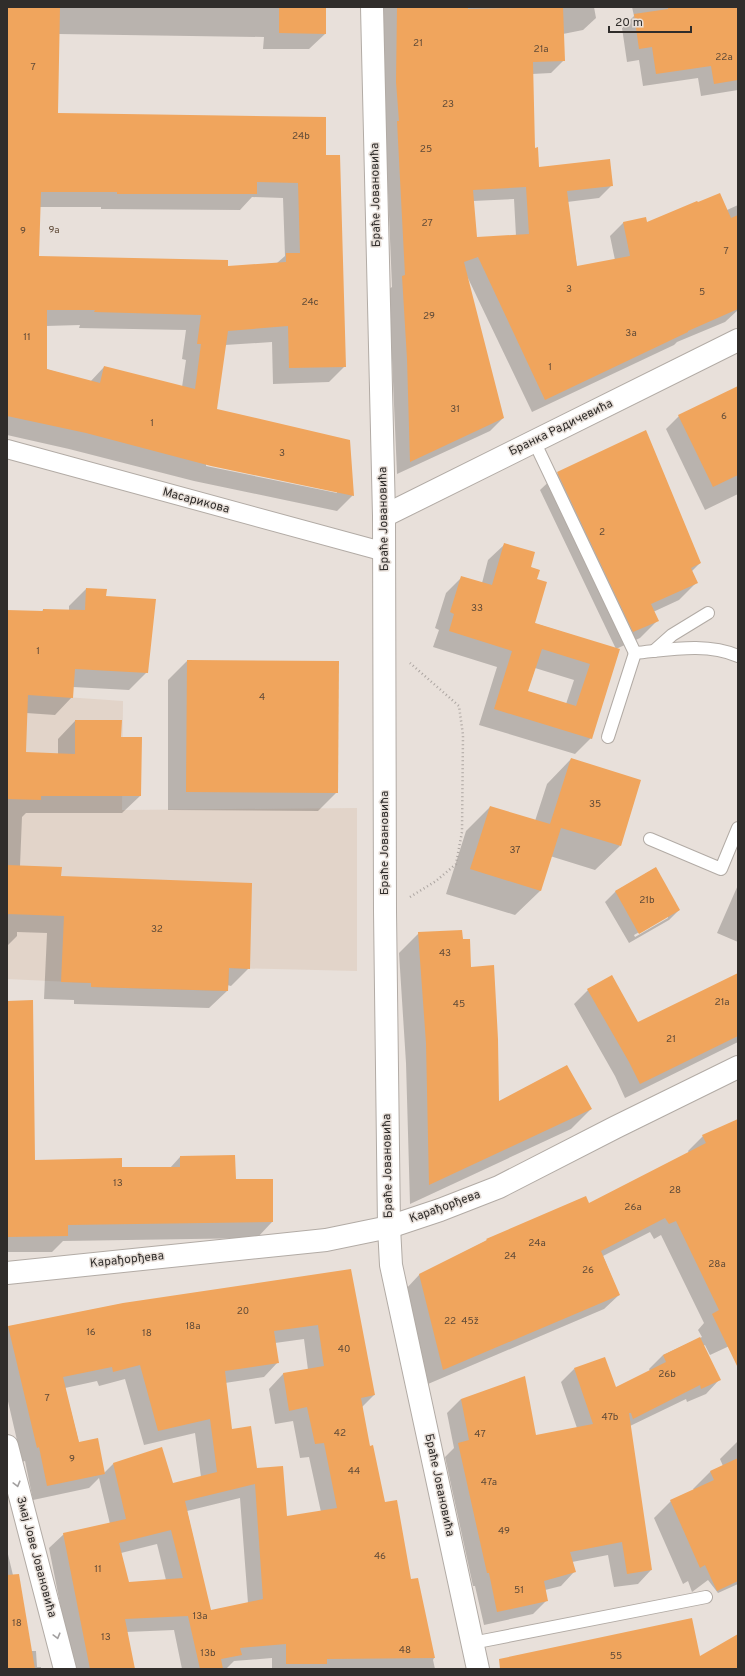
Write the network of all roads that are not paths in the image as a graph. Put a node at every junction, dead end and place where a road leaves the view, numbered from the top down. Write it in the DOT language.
graph roads {
  1 [pos="372,7"];
  2 [pos="738,340"];
  3 [pos="534,441"];
  4 [pos="7,449"];
  5 [pos="384,516"];
  6 [pos="385,552"];
  7 [pos="708,613"];
  8 [pos="654,651"];
  9 [pos="635,654"];
  10 [pos="738,656"];
  11 [pos="608,737"];
  12 [pos="738,828"];
  13 [pos="650,839"];
  14 [pos="738,1068"];
  15 [pos="389,1227"];
  16 [pos="7,1273"];
  17 [pos="7,1446"];
  18 [pos="706,1597"];
  19 [pos="472,1643"];
  20 [pos="65,1669"];
  21 [pos="478,1669"];
  1 -- 5 [label="street, Браће Јовановића"];
  2 -- 3 [label="street, Бранка Радичевића"];
  3 -- 5 [label="street, Бранка Радичевића"];
  3 -- 9 [label="lane"];
  4 -- 6 [label="street, Масарикова"];
  5 -- 6 [label="street, Браће Јовановића"];
  6 -- 15 [label="street, Браће Јовановића"];
  7 -- 8 [label="lane"];
  8 -- 9 [label="lane"];
  8 -- 10 [label="lane"];
  9 -- 11 [label="lane"];
  12 -- 13 [label="lane"];
  14 -- 15 [label="street, Карађорђева"];
  15 -- 16 [label="street, Карађорђева"];
  15 -- 19 [label="street, Браће Јовановића"];
  17 -- 20 [label="street, Змај Јове Јовановића, one-way"];
  18 -- 19 [label="lane"];
  19 -- 21 [label="street, Браће Јовановића"];
}
